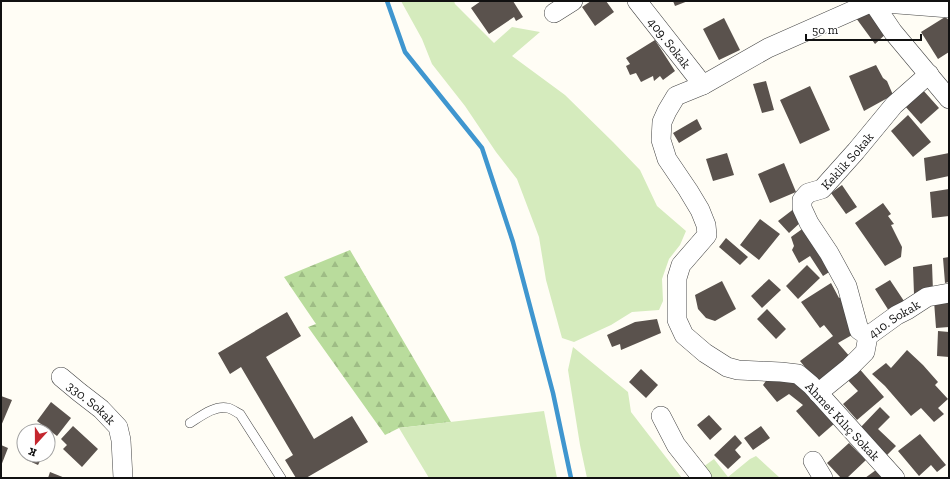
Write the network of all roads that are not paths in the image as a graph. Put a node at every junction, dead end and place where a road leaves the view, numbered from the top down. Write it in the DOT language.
graph roads {
  1 [pos="573,1"];
  2 [pos="637,1"];
  3 [pos="872,1"];
  4 [pos="949,8"];
  5 [pos="554,13"];
  6 [pos="929,74"];
  7 [pos="703,85"];
  8 [pos="949,99"];
  9 [pos="949,293"];
  10 [pos="868,336"];
  11 [pos="61,376"];
  12 [pos="818,393"];
  13 [pos="661,416"];
  14 [pos="190,423"];
  15 [pos="813,461"];
  16 [pos="123,478"];
  17 [pos="281,478"];
  18 [pos="702,478"];
  19 [pos="823,478"];
  20 [pos="895,478"];
  1 -- 5 [label="street"];
  2 -- 7 [label="street, 409. Sokak"];
  3 -- 4 [label="street"];
  3 -- 6 [label="street"];
  3 -- 7 [label="street"];
  6 -- 8 [label="street"];
  6 -- 10 [label="street, Keklik Sokak"];
  7 -- 12 [label="street, Ahmet Kılıç Sokak"];
  9 -- 10 [label="street, 410. Sokak"];
  10 -- 12 [label="street, 410. Sokak"];
  11 -- 16 [label="street, 330. Sokak"];
  12 -- 20 [label="street, Ahmet Kılıç Sokak"];
  13 -- 18 [label="street"];
  14 -- 17 [label="lane"];
  15 -- 19 [label="street"];
}
